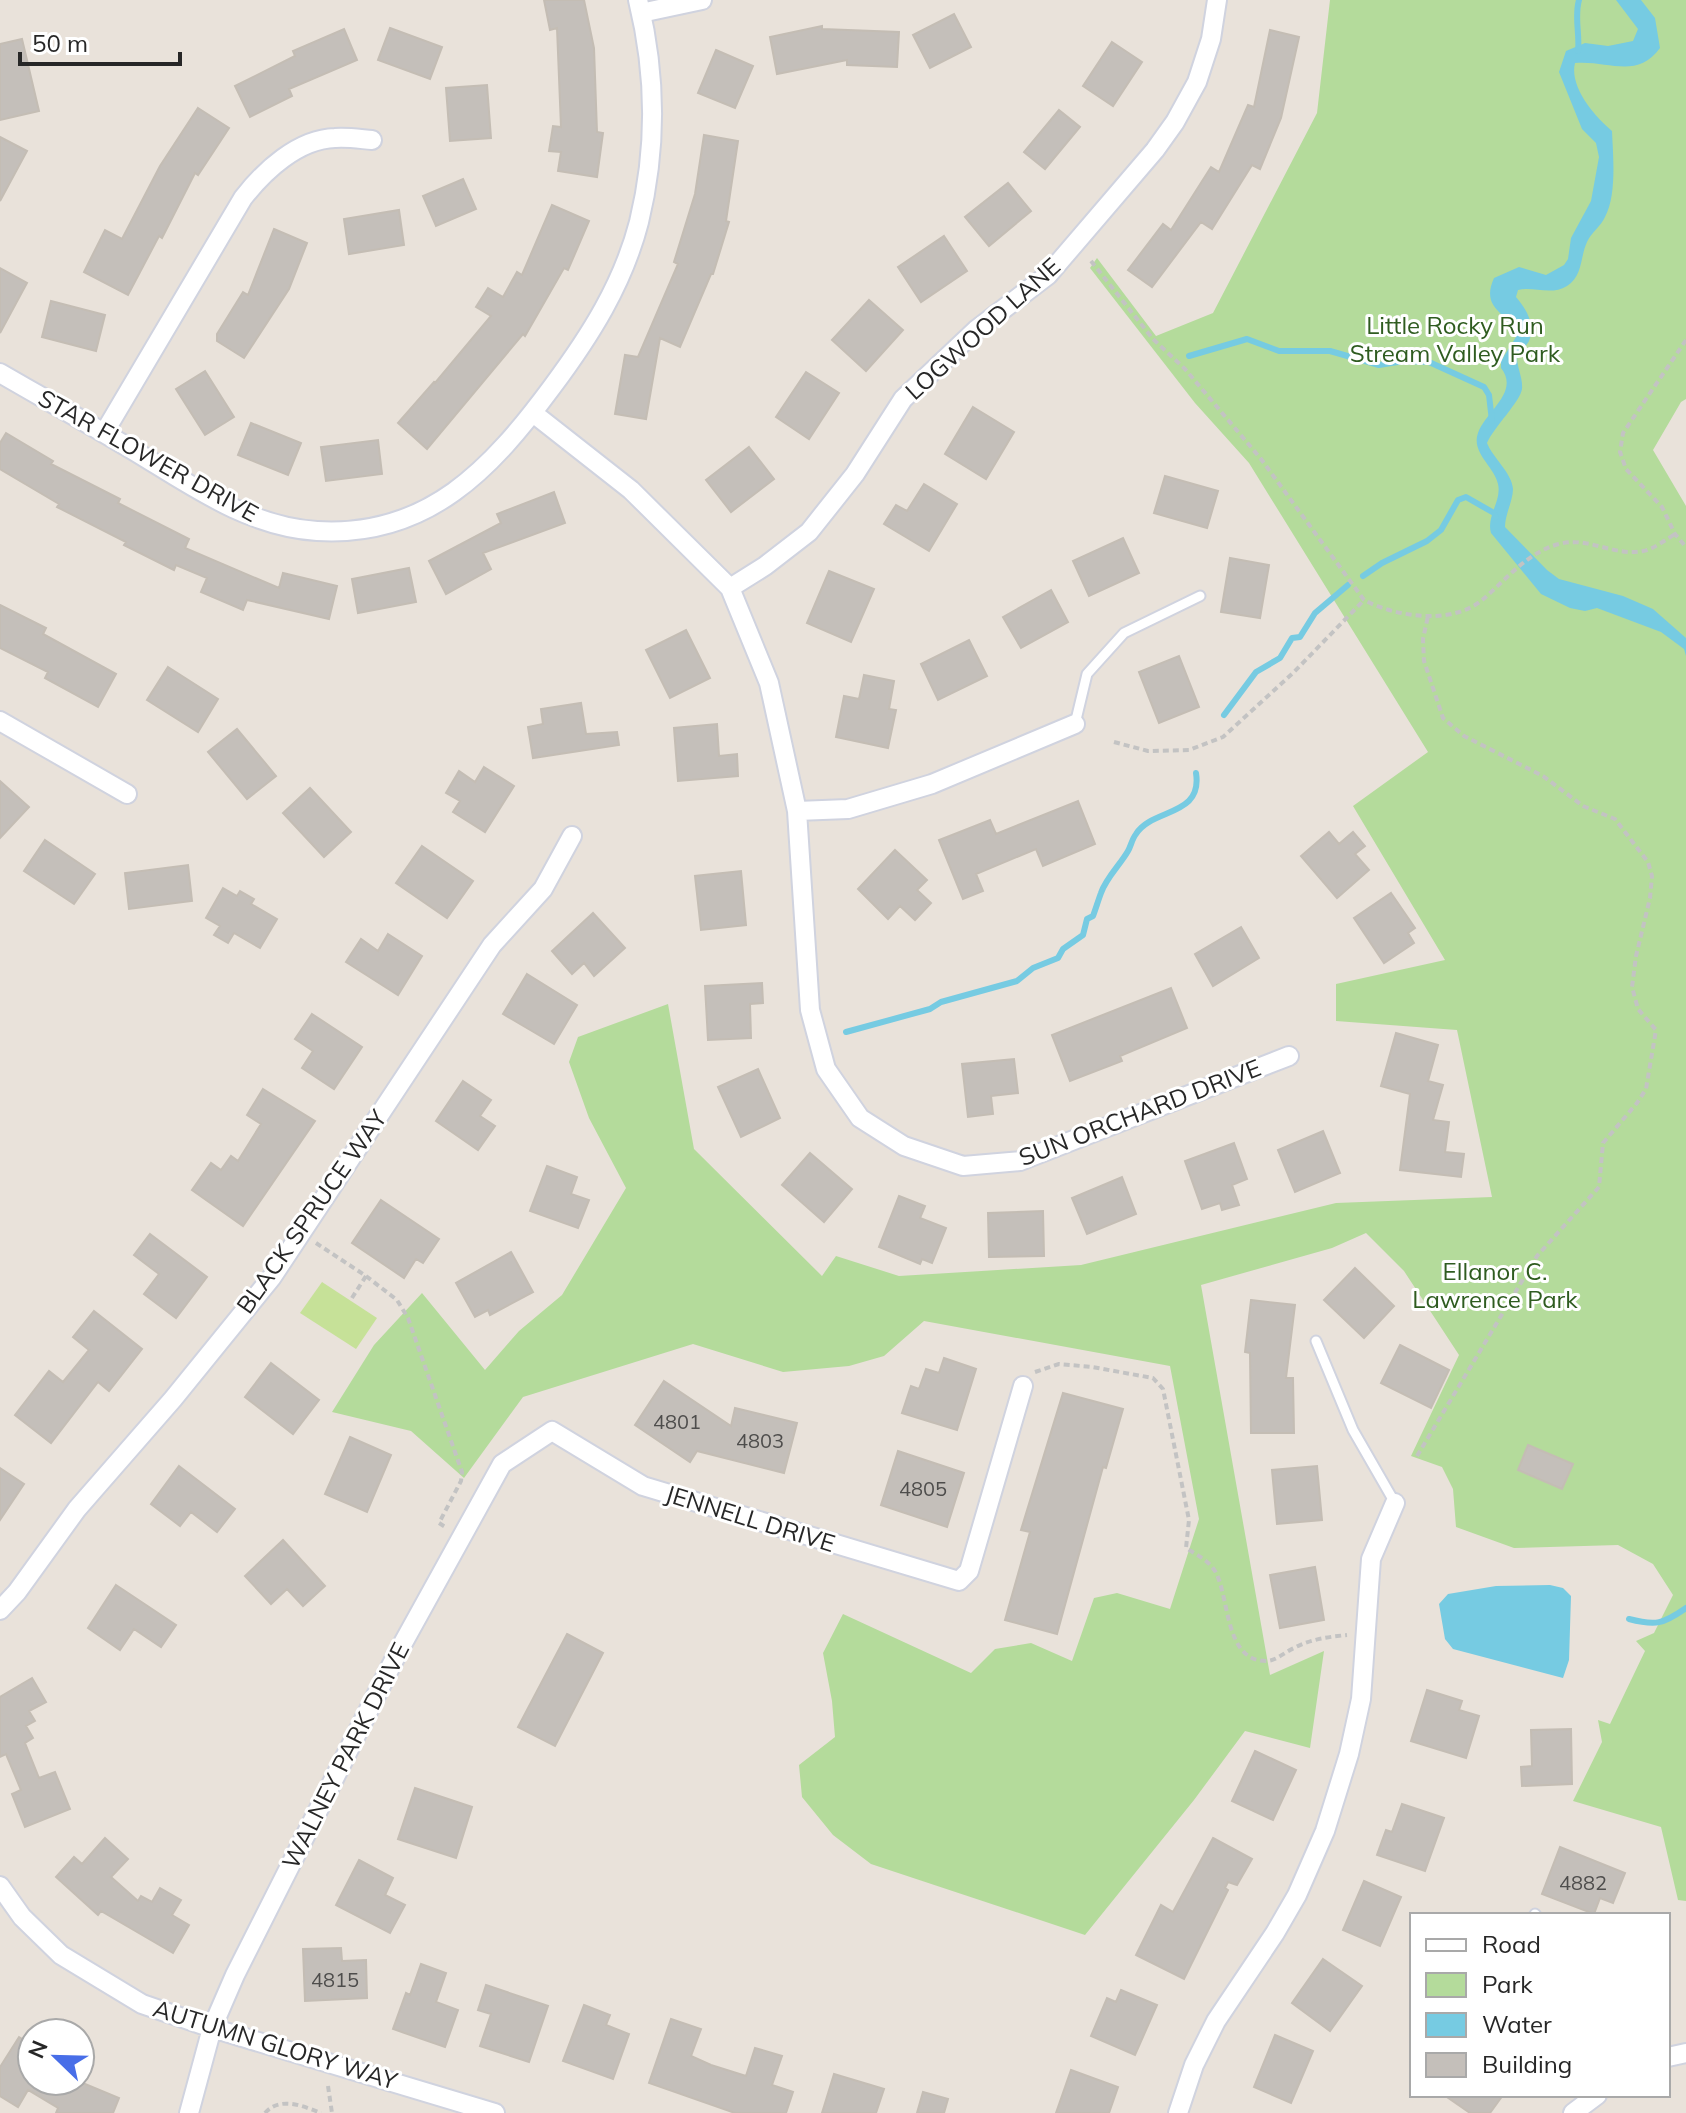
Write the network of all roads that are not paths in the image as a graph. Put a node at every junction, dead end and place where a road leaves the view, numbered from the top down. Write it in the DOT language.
graph roads {
  1 [pos="702,0"];
  2 [pos="1217,0"];
  3 [pos="640,7"];
  4 [pos="372,140"];
  5 [pos="0,373"];
  6 [pos="533,413"];
  7 [pos="104,433"];
  8 [pos="730,588"];
  9 [pos="1200,596"];
  10 [pos="0,721"];
  11 [pos="1075,724"];
  12 [pos="127,794"];
  13 [pos="797,811"];
  14 [pos="572,836"];
  15 [pos="1289,1056"];
  16 [pos="1316,1341"];
  17 [pos="1028,1380"];
  18 [pos="552,1431"];
  19 [pos="1395,1503"];
  20 [pos="0,1610"];
  21 [pos="0,1886"];
  22 [pos="212,2028"];
  23 [pos="1594,2097"];
  24 [pos="189,2113"];
  25 [pos="495,2113"];
  26 [pos="1178,2113"];
  27 [pos="1573,2113"];
  1 -- 3 [label="street"];
  2 -- 8 [label="street, LOGWOOD LANE"];
  3 -- 6 [label="street, STAR FLOWER DRIVE"];
  4 -- 7 [label="street"];
  5 -- 7 [label="street, STAR FLOWER DRIVE"];
  6 -- 7 [label="street, STAR FLOWER DRIVE"];
  6 -- 8 [label="street, SUN ORCHARD DRIVE"];
  8 -- 13 [label="street, SUN ORCHARD DRIVE"];
  9 -- 11 [label="lane"];
  10 -- 12 [label="street"];
  11 -- 13 [label="street"];
  13 -- 15 [label="street, SUN ORCHARD DRIVE"];
  14 -- 20 [label="street, BLACK SPRUCE WAY"];
  16 -- 19 [label="lane"];
  17 -- 18 [label="street, JENNELL DRIVE"];
  18 -- 22 [label="street, WALNEY PARK DRIVE"];
  19 -- 26 [label="street"];
  21 -- 22 [label="street, AUTUMN GLORY WAY"];
  22 -- 24 [label="street, WALNEY PARK DRIVE"];
  22 -- 25 [label="street, AUTUMN GLORY WAY"];
  23 -- 27 [label="street"];
}
